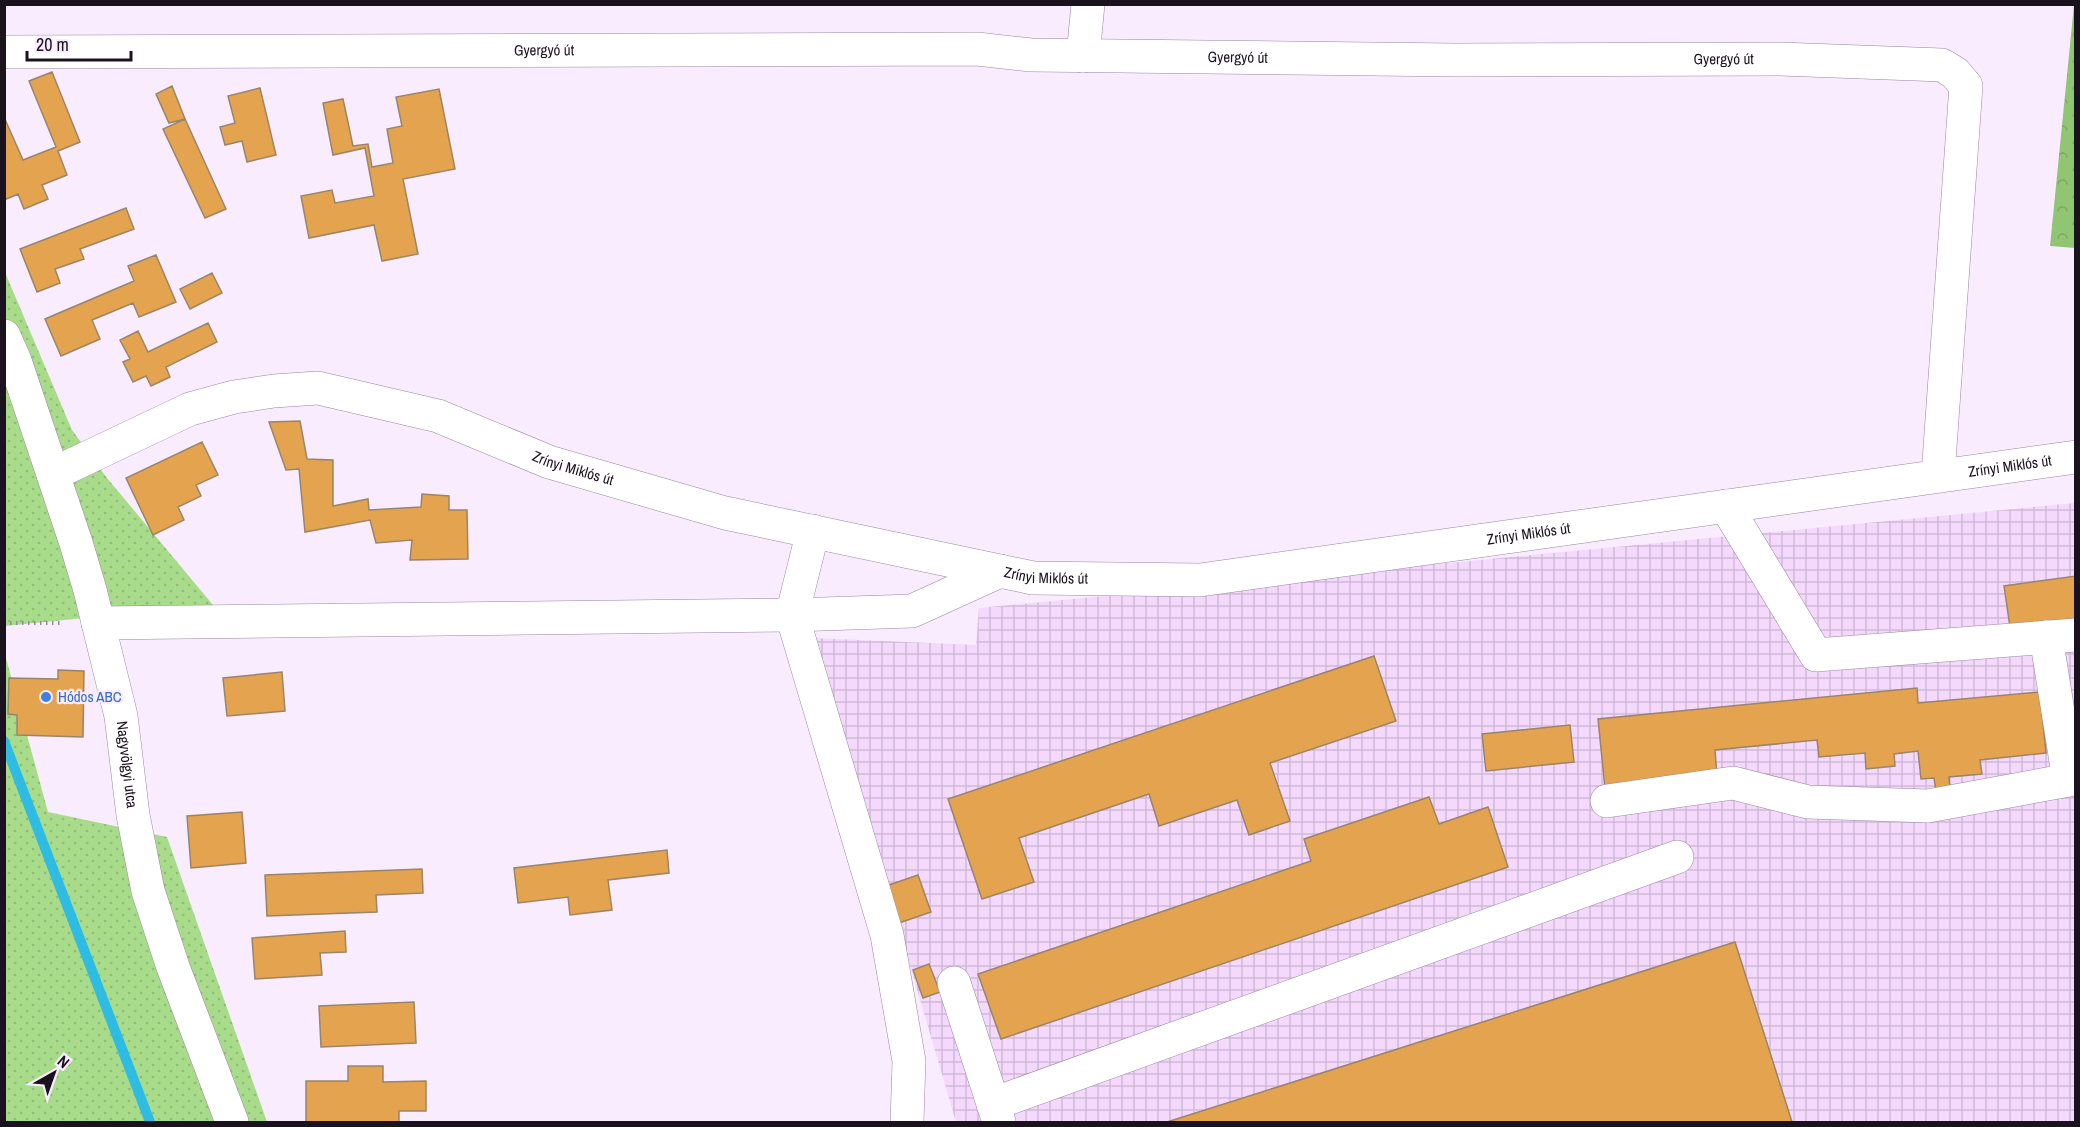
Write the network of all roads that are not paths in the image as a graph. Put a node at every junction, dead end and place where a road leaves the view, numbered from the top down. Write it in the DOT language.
graph roads {
  1 [pos="1088,4"];
  2 [pos="4,52"];
  3 [pos="1083,56"];
  4 [pos="4,336"];
  5 [pos="2076,458"];
  6 [pos="53,474"];
  7 [pos="1938,475"];
  8 [pos="1726,506"];
  9 [pos="813,531"];
  10 [pos="1000,571"];
  11 [pos="792,615"];
  12 [pos="98,622"];
  13 [pos="2061,636"];
  14 [pos="1607,801"];
  15 [pos="1677,856"];
  16 [pos="954,983"];
  17 [pos="996,1113"];
  18 [pos="232,1122"];
  19 [pos="908,1122"];
  1 -- 3 [label="street"];
  2 -- 3 [label="street, Gyergyó út"];
  3 -- 7 [label="street, Gyergyó út"];
  4 -- 6 [label="street, Nagyvölgyi utca"];
  5 -- 7 [label="street, Zrínyi Miklós út"];
  6 -- 9 [label="street, Zrínyi Miklós út"];
  6 -- 12 [label="street, Nagyvölgyi utca"];
  7 -- 8 [label="street, Zrínyi Miklós út"];
  8 -- 10 [label="street, Zrínyi Miklós út"];
  8 -- 13 [label="street"];
  9 -- 10 [label="street, Zrínyi Miklós út"];
  9 -- 11 [label="street"];
  10 -- 11 [label="street"];
  11 -- 12 [label="street"];
  11 -- 19 [label="street"];
  12 -- 18 [label="street, Nagyvölgyi utca"];
  13 -- 14 [label="street"];
  15 -- 17 [label="street"];
  16 -- 17 [label="street"];
}
